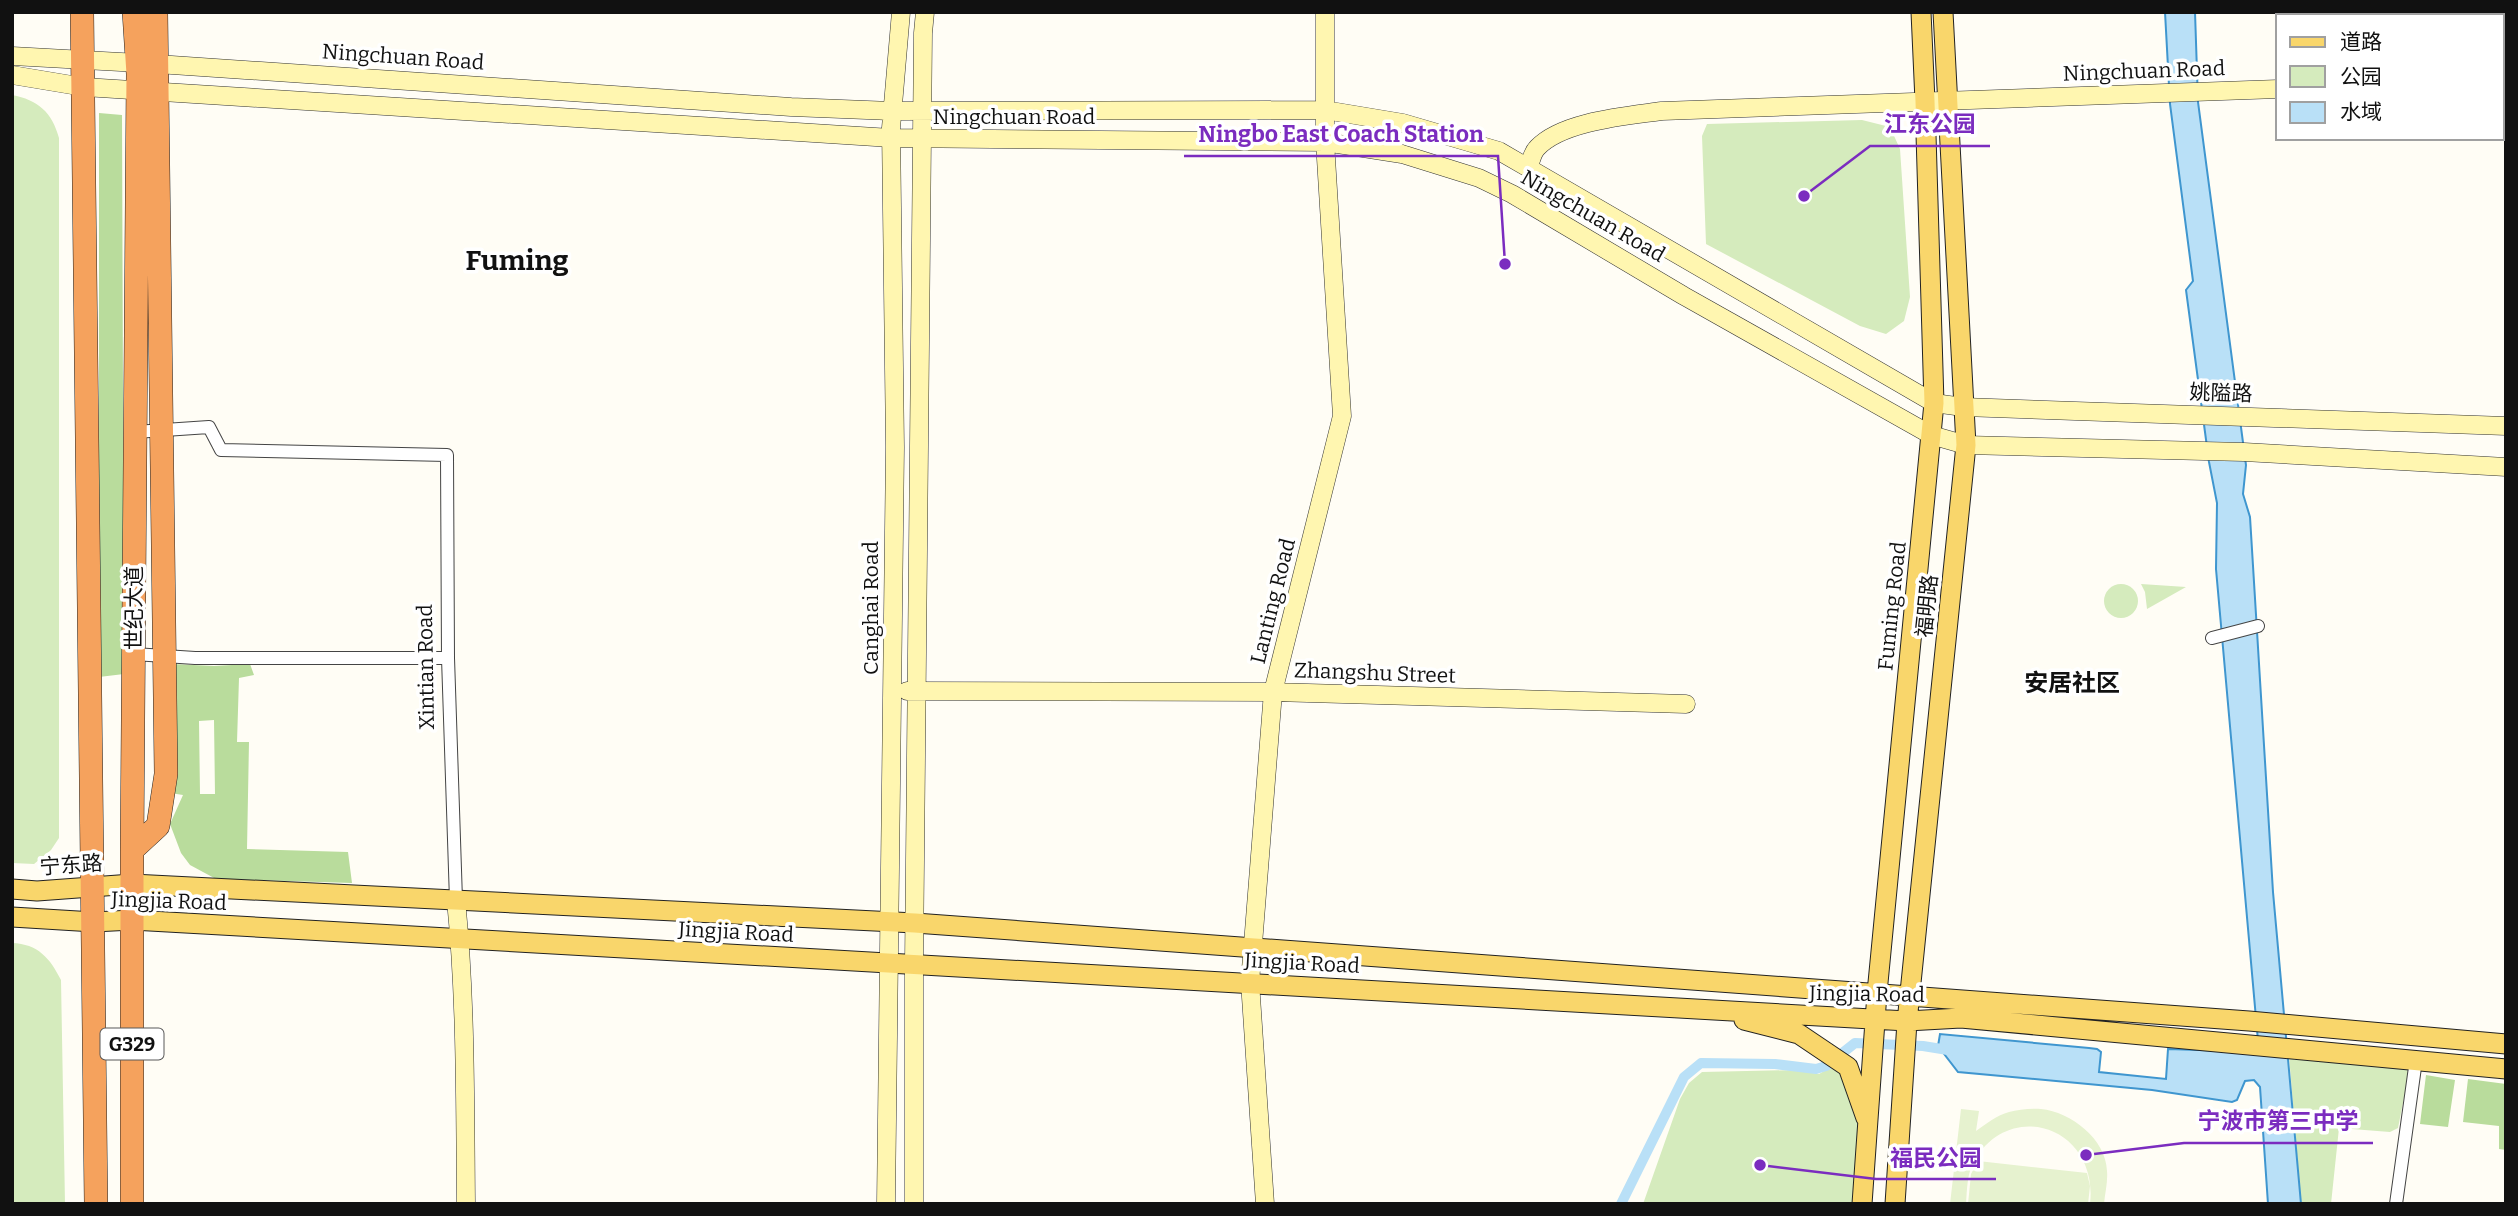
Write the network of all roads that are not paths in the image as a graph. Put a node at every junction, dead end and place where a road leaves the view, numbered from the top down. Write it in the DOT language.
graph roads {
  1 [pos="82,12"];
  2 [pos="134,12"];
  3 [pos="156,12"];
  4 [pos="901,12"];
  5 [pos="925,12"];
  6 [pos="1325,12"];
  7 [pos="1921,12"];
  8 [pos="1942,12"];
  9 [pos="12,56"];
  10 [pos="84,60"];
  11 [pos="147,63"];
  12 [pos="12,75"];
  13 [pos="84,87"];
  14 [pos="2276,89"];
  15 [pos="147,91"];
  16 [pos="1926,100"];
  17 [pos="1947,100"];
  18 [pos="922,110"];
  19 [pos="1325,110"];
  20 [pos="892,111"];
  21 [pos="891,138"];
  22 [pos="922,139"];
  23 [pos="1325,142"];
  24 [pos="1528,168"];
  25 [pos="1934,403"];
  26 [pos="1963,407"];
  27 [pos="2506,426"];
  28 [pos="160,431"];
  29 [pos="135,432"];
  30 [pos="1931,435"];
  31 [pos="1966,445"];
  32 [pos="2506,467"];
  33 [pos="2259,626"];
  34 [pos="2212,638"];
  35 [pos="134,654"];
  36 [pos="164,656"];
  37 [pos="448,657"];
  38 [pos="893,691"];
  39 [pos="918,691"];
  40 [pos="1273,692"];
  41 [pos="1686,704"];
  42 [pos="132,850"];
  43 [pos="132,884"];
  44 [pos="93,886"];
  45 [pos="12,889"];
  46 [pos="456,900"];
  47 [pos="22,917"];
  48 [pos="132,920"];
  49 [pos="94,922"];
  50 [pos="890,922"];
  51 [pos="915,923"];
  52 [pos="460,939"];
  53 [pos="1251,946"];
  54 [pos="889,963"];
  55 [pos="914,964"];
  56 [pos="1250,982"];
  57 [pos="1877,993"];
  58 [pos="1909,996"];
  59 [pos="1702,1009"];
  60 [pos="1876,1020"];
  61 [pos="1907,1022"];
  62 [pos="2506,1044"];
  63 [pos="2416,1060"];
  64 [pos="2506,1069"];
  65 [pos="1868,1125"];
  66 [pos="96,1204"];
  67 [pos="132,1204"];
  68 [pos="466,1204"];
  69 [pos="887,1204"];
  70 [pos="914,1204"];
  71 [pos="1265,1204"];
  72 [pos="1863,1204"];
  73 [pos="1895,1204"];
  74 [pos="2396,1204"];
  1 -- 10 [label="highway, 世纪大道"];
  2 -- 11 [label="highway"];
  3 -- 11 [label="highway"];
  4 -- 20 [label="main road, Canghai Road"];
  5 -- 18 [label="main road"];
  6 -- 19 [label="main road, Lanting Road"];
  7 -- 16 [label="main road, Fuming Road"];
  8 -- 17 [label="main road, 福明路"];
  9 -- 10 [label="main road, Ningchuan Road"];
  10 -- 11 [label="main road, Ningchuan Road"];
  10 -- 13 [label="highway, 世纪大道"];
  11 -- 15 [label="highway"];
  11 -- 20 [label="main road, Ningchuan Road"];
  12 -- 13 [label="main road, Ningchuan Road"];
  13 -- 15 [label="main road, Ningchuan Road"];
  13 -- 44 [label="highway, 世纪大道"];
  14 -- 17 [label="main road, Ningchuan Road"];
  15 -- 21 [label="main road, Ningchuan Road"];
  15 -- 28 [label="highway"];
  15 -- 29 [label="highway, 世纪大道"];
  16 -- 17 [label="main road, Ningchuan Road"];
  16 -- 24 [label="main road, Ningchuan Road"];
  16 -- 25 [label="main road, Fuming Road"];
  17 -- 26 [label="main road, 福明路"];
  18 -- 19 [label="main road, Ningchuan Road"];
  18 -- 20 [label="main road, Ningchuan Road"];
  18 -- 22 [label="main road"];
  19 -- 23 [label="main road, Lanting Road"];
  19 -- 24 [label="main road, Ningchuan Road"];
  20 -- 21 [label="main road, Canghai Road"];
  21 -- 22 [label="main road, Ningchuan Road"];
  21 -- 38 [label="main road, Canghai Road"];
  22 -- 23 [label="main road, Ningchuan Road"];
  22 -- 39 [label="main road"];
  23 -- 30 [label="main road, Ningchuan Road"];
  23 -- 40 [label="main road, Lanting Road"];
  24 -- 25 [label="main road, Ningchuan Road"];
  25 -- 26 [label="main road, 姚隘路"];
  25 -- 30 [label="main road, Fuming Road"];
  26 -- 27 [label="main road, 姚隘路"];
  26 -- 31 [label="main road, 福明路"];
  28 -- 29 [label="street, Xintian Road"];
  28 -- 36 [label="highway"];
  28 -- 37 [label="street, Xintian Road"];
  29 -- 35 [label="highway, 世纪大道"];
  30 -- 31 [label="main road"];
  30 -- 57 [label="main road, Fuming Road"];
  31 -- 32 [label="main road"];
  31 -- 58 [label="main road, 福明路"];
  33 -- 34 [label="street"];
  35 -- 36 [label="street"];
  35 -- 42 [label="highway, 世纪大道"];
  36 -- 37 [label="street"];
  36 -- 42 [label="highway"];
  37 -- 46 [label="street, Xintian Road"];
  38 -- 39 [label="main road, Zhangshu Street"];
  38 -- 50 [label="main road, Canghai Road"];
  39 -- 40 [label="main road, Zhangshu Street"];
  39 -- 51 [label="main road"];
  40 -- 41 [label="main road, Zhangshu Street"];
  40 -- 53 [label="main road, Lanting Road"];
  42 -- 43 [label="highway, 世纪大道"];
  43 -- 44 [label="main road, 宁东路"];
  43 -- 46 [label="main road, Jingjia Road"];
  43 -- 48 [label="highway, 世纪大道 / G329"];
  44 -- 45 [label="main road, 宁东路"];
  44 -- 49 [label="highway, 世纪大道"];
  46 -- 50 [label="main road, Jingjia Road"];
  46 -- 52 [label="main road, Xintian Road"];
  47 -- 49 [label="main road"];
  48 -- 49 [label="main road, Jingjia Road"];
  48 -- 52 [label="main road, Jingjia Road"];
  48 -- 67 [label="highway, 世纪大道 / G329"];
  49 -- 66 [label="highway, 世纪大道 / G329"];
  50 -- 51 [label="main road, Jingjia Road"];
  50 -- 54 [label="main road, Canghai Road"];
  51 -- 53 [label="main road, Jingjia Road"];
  51 -- 55 [label="main road"];
  52 -- 54 [label="main road, Jingjia Road"];
  52 -- 68 [label="main road, Xintian Road"];
  53 -- 56 [label="main road, Lanting Road"];
  53 -- 57 [label="main road, Jingjia Road"];
  54 -- 55 [label="main road, Jingjia Road"];
  54 -- 69 [label="main road, Canghai Road"];
  55 -- 56 [label="main road, Jingjia Road"];
  55 -- 70 [label="main road"];
  56 -- 59 [label="main road, Jingjia Road"];
  56 -- 71 [label="main road, Lanting Road"];
  57 -- 58 [label="main road, Jingjia Road"];
  57 -- 60 [label="main road, Fuming Road"];
  58 -- 61 [label="main road, 福明路"];
  58 -- 62 [label="main road, Jingjia Road"];
  59 -- 60 [label="main road, Jingjia Road"];
  59 -- 65 [label="main road"];
  60 -- 61 [label="main road, Jingjia Road"];
  60 -- 65 [label="main road, Fuming Road"];
  61 -- 63 [label="main road, Jingjia Road"];
  61 -- 73 [label="main road, 福明路"];
  63 -- 64 [label="main road, Jingjia Road"];
  63 -- 74 [label="street"];
  65 -- 72 [label="main road, Fuming Road"];
}
